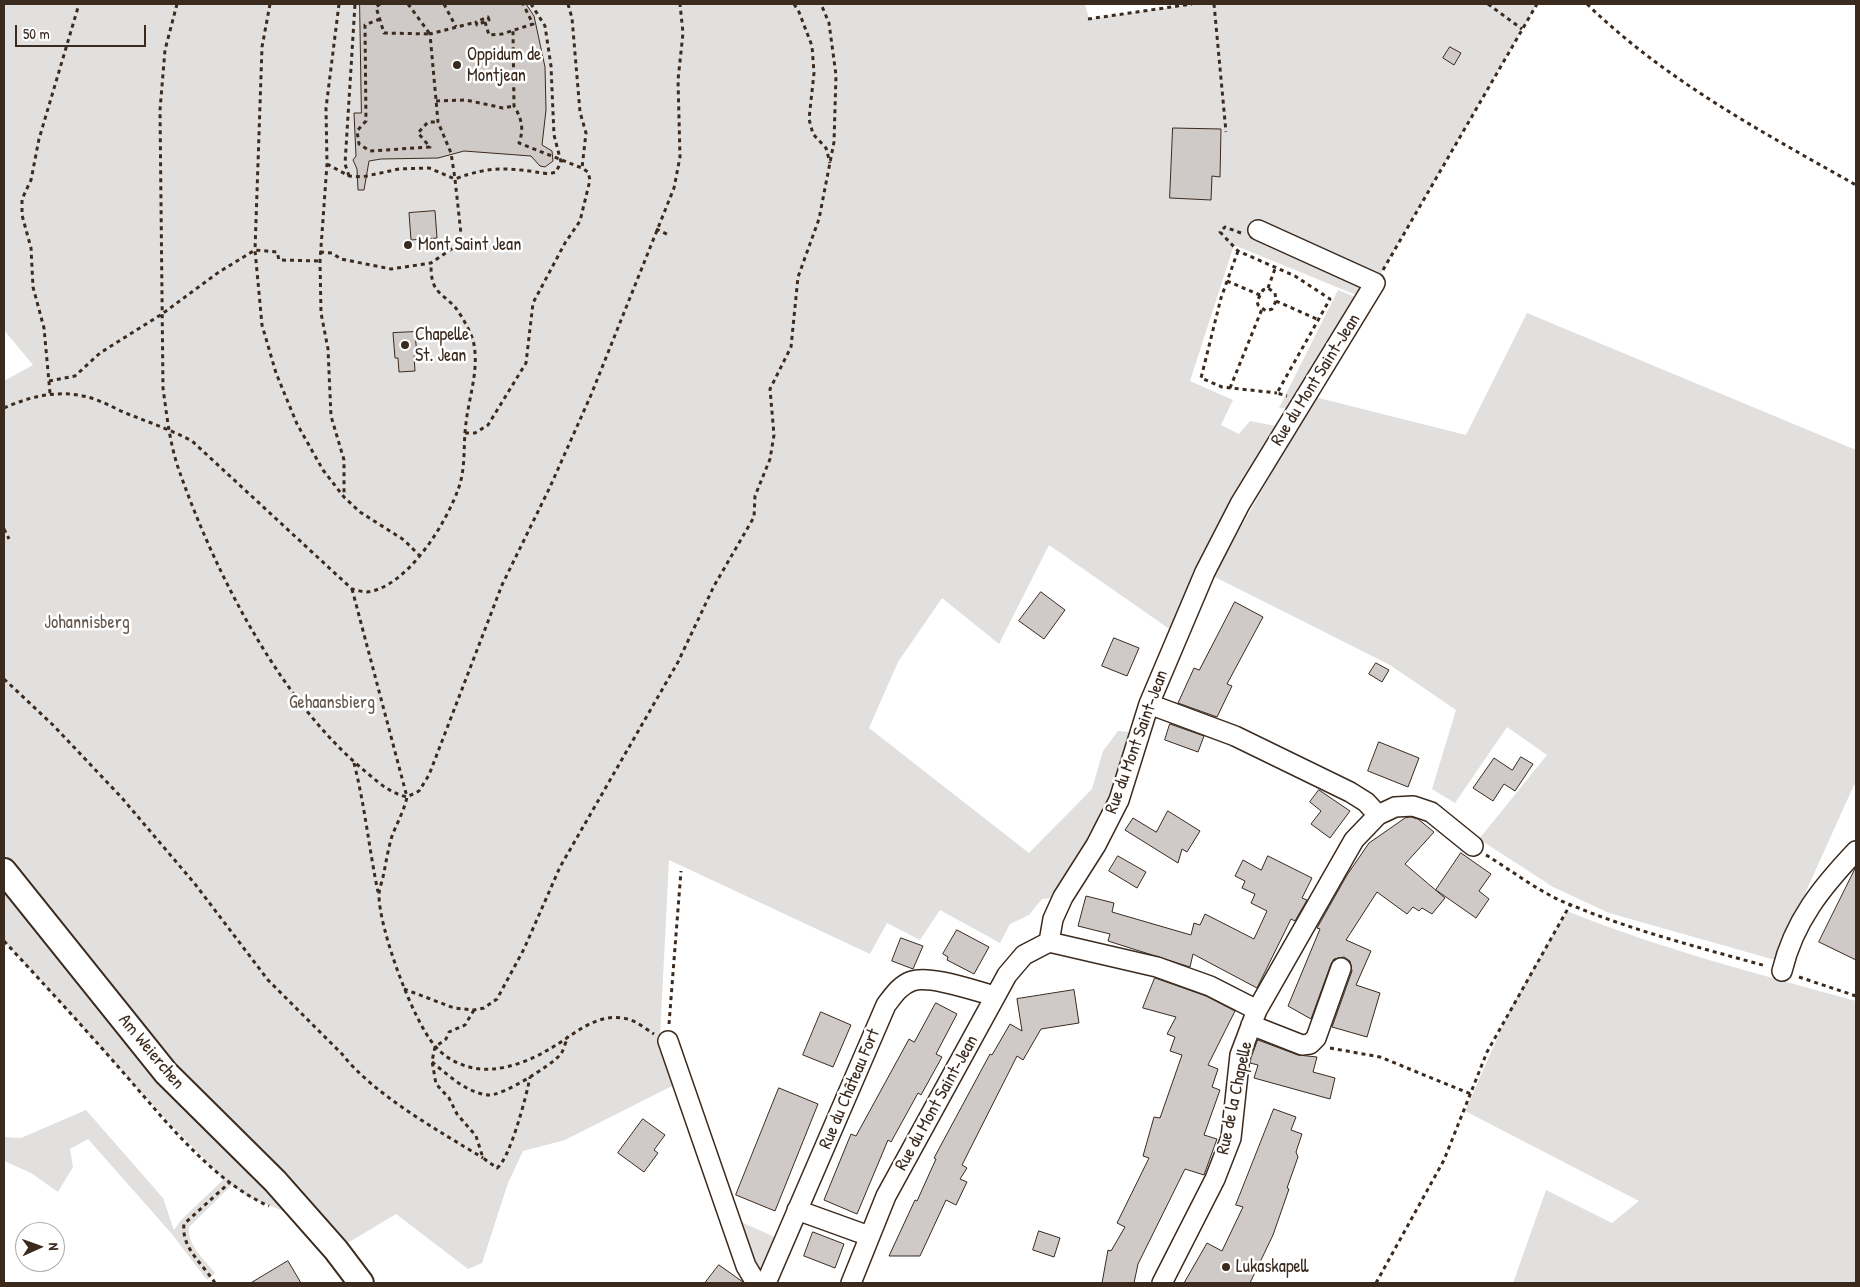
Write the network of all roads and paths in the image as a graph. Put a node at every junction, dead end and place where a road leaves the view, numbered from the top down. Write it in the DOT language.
graph roads {
  1 [pos="79,4"];
  2 [pos="177,4"];
  3 [pos="270,4"];
  4 [pos="338,4"];
  5 [pos="355,4"];
  6 [pos="380,4"];
  7 [pos="408,4"];
  8 [pos="444,4"];
  9 [pos="522,4"];
  10 [pos="531,4"];
  11 [pos="568,4"];
  12 [pos="680,4"];
  13 [pos="794,4"];
  14 [pos="821,4"];
  15 [pos="1192,4"];
  16 [pos="1214,4"];
  17 [pos="1488,4"];
  18 [pos="1537,4"];
  19 [pos="1587,4"];
  20 [pos="380,19"];
  21 [pos="1088,19"];
  22 [pos="456,27"];
  23 [pos="1522,29"];
  24 [pos="514,30"];
  25 [pos="430,34"];
  26 [pos="436,101"];
  27 [pos="514,106"];
  28 [pos="438,122"];
  29 [pos="1226,132"];
  30 [pos="560,162"];
  31 [pos="830,163"];
  32 [pos="327,164"];
  33 [pos="582,168"];
  34 [pos="349,176"];
  35 [pos="454,179"];
  36 [pos="1856,185"];
  37 [pos="1225,227"];
  38 [pos="656,229"];
  39 [pos="1258,230"];
  40 [pos="669,235"];
  41 [pos="255,250"];
  42 [pos="1238,251"];
  43 [pos="320,252"];
  44 [pos="320,261"];
  45 [pos="430,263"];
  46 [pos="1386,264"];
  47 [pos="1276,266"];
  48 [pos="1227,281"];
  49 [pos="1268,288"];
  50 [pos="1260,294"];
  51 [pos="1276,301"];
  52 [pos="1262,309"];
  53 [pos="162,314"];
  54 [pos="1319,320"];
  55 [pos="49,381"];
  56 [pos="1230,388"];
  57 [pos="50,393"];
  58 [pos="1276,393"];
  59 [pos="1301,402"];
  60 [pos="4,408"];
  61 [pos="168,428"];
  62 [pos="466,433"];
  63 [pos="344,497"];
  64 [pos="4,530"];
  65 [pos="9,539"];
  66 [pos="420,556"];
  67 [pos="352,589"];
  68 [pos="4,679"];
  69 [pos="1149,704"];
  70 [pos="354,762"];
  71 [pos="407,797"];
  72 [pos="1378,815"];
  73 [pos="1473,846"];
  74 [pos="1856,850"];
  75 [pos="4,871"];
  76 [pos="681,871"];
  77 [pos="379,895"];
  78 [pos="1570,905"];
  79 [pos="4,941"];
  80 [pos="1049,942"];
  81 [pos="1341,968"];
  82 [pos="1782,971"];
  83 [pos="404,989"];
  84 [pos="996,996"];
  85 [pos="1856,996"];
  86 [pos="474,1010"];
  87 [pos="1254,1018"];
  88 [pos="568,1036"];
  89 [pos="668,1042"];
  90 [pos="1310,1044"];
  91 [pos="435,1047"];
  92 [pos="432,1061"];
  93 [pos="530,1077"];
  94 [pos="1471,1094"];
  95 [pos="484,1158"];
  96 [pos="229,1183"];
  97 [pos="276,1209"];
  98 [pos="797,1210"];
  99 [pos="870,1236"];
  100 [pos="215,1283"];
  101 [pos="361,1283"];
  102 [pos="760,1283"];
  103 [pos="766,1283"];
  104 [pos="850,1283"];
  105 [pos="1162,1283"];
  106 [pos="1376,1283"];
  1 -- 55 [label="path"];
  2 -- 53 [label="path"];
  3 -- 41 [label="path"];
  4 -- 32 [label="path"];
  5 -- 34 [label="path"];
  6 -- 20 [label="path"];
  7 -- 25 [label="path"];
  8 -- 22 [label="path"];
  9 -- 24 [label="path"];
  10 -- 30 [label="path"];
  11 -- 33 [label="path"];
  12 -- 38 [label="path"];
  13 -- 31 [label="path"];
  14 -- 31 [label="path"];
  15 -- 21 [label="path"];
  16 -- 29 [label="path"];
  17 -- 23 [label="path"];
  18 -- 23 [label="path"];
  19 -- 36 [label="path"];
  20 -- 25 [label="path"];
  20 -- 28 [label="path"];
  22 -- 24 [label="path"];
  22 -- 25 [label="path"];
  23 -- 46 [label="path"];
  24 -- 27 [label="path"];
  25 -- 26 [label="path"];
  26 -- 27 [label="path"];
  26 -- 28 [label="path"];
  27 -- 30 [label="path"];
  28 -- 35 [label="path"];
  30 -- 33 [label="path"];
  30 -- 35 [label="path"];
  31 -- 86 [label="path"];
  32 -- 34 [label="path"];
  32 -- 43 [label="path"];
  33 -- 62 [label="path"];
  34 -- 35 [label="path"];
  35 -- 45 [label="path"];
  37 -- 42 [label="path"];
  38 -- 40 [label="path"];
  38 -- 71 [label="path"];
  39 -- 59 [label="street, Rue du Mont Saint-Jean"];
  41 -- 44 [label="path"];
  41 -- 53 [label="path"];
  41 -- 63 [label="path"];
  42 -- 47 [label="path"];
  42 -- 48 [label="path"];
  43 -- 44 [label="path"];
  43 -- 45 [label="path"];
  44 -- 63 [label="path"];
  45 -- 62 [label="path"];
  47 -- 49 [label="path"];
  47 -- 54 [label="path"];
  48 -- 50 [label="path"];
  48 -- 56 [label="path"];
  49 -- 50 [label="path"];
  49 -- 51 [label="path"];
  50 -- 52 [label="path"];
  51 -- 52 [label="path"];
  51 -- 54 [label="path"];
  52 -- 56 [label="path"];
  53 -- 55 [label="path"];
  53 -- 61 [label="path"];
  54 -- 58 [label="path"];
  55 -- 57 [label="path"];
  56 -- 58 [label="path"];
  57 -- 60 [label="path"];
  57 -- 61 [label="path"];
  58 -- 59 [label="path"];
  59 -- 69 [label="street, Rue du Mont Saint-Jean"];
  61 -- 67 [label="path"];
  61 -- 70 [label="path"];
  62 -- 66 [label="path"];
  63 -- 66 [label="path"];
  64 -- 65 [label="path"];
  66 -- 67 [label="path"];
  67 -- 71 [label="path"];
  68 -- 95 [label="path"];
  69 -- 72 [label="street"];
  69 -- 80 [label="street, Rue du Mont Saint-Jean"];
  70 -- 71 [label="path"];
  70 -- 77 [label="path"];
  71 -- 77 [label="path"];
  72 -- 73 [label="street, Rue de la Chapelle"];
  72 -- 87 [label="street, Rue de la Chapelle"];
  73 -- 78 [label="path"];
  74 -- 82 [label="street"];
  75 -- 101 [label="main road, Am Weierchen"];
  76 -- 89 [label="path"];
  77 -- 83 [label="path"];
  78 -- 82 [label="path"];
  78 -- 94 [label="path"];
  79 -- 96 [label="path"];
  80 -- 84 [label="street, Rue du Mont Saint-Jean"];
  80 -- 87 [label="street"];
  81 -- 90 [label="street"];
  82 -- 85 [label="path"];
  83 -- 86 [label="path"];
  83 -- 91 [label="path"];
  84 -- 98 [label="street, Rue du Château Fort"];
  84 -- 99 [label="street, Rue du Mont Saint-Jean"];
  86 -- 91 [label="path"];
  87 -- 90 [label="street"];
  87 -- 105 [label="street, Rue de la Chapelle"];
  88 -- 89 [label="path"];
  88 -- 91 [label="path"];
  88 -- 93 [label="path"];
  89 -- 102 [label="street"];
  90 -- 94 [label="path"];
  91 -- 92 [label="path"];
  92 -- 93 [label="path"];
  92 -- 95 [label="path"];
  93 -- 95 [label="path"];
  94 -- 106 [label="path"];
  96 -- 97 [label="path"];
  96 -- 100 [label="path"];
  98 -- 99 [label="street"];
  98 -- 103 [label="street, Rue du Château Fort"];
  99 -- 104 [label="street, Rue du Mont Saint-Jean"];
}
